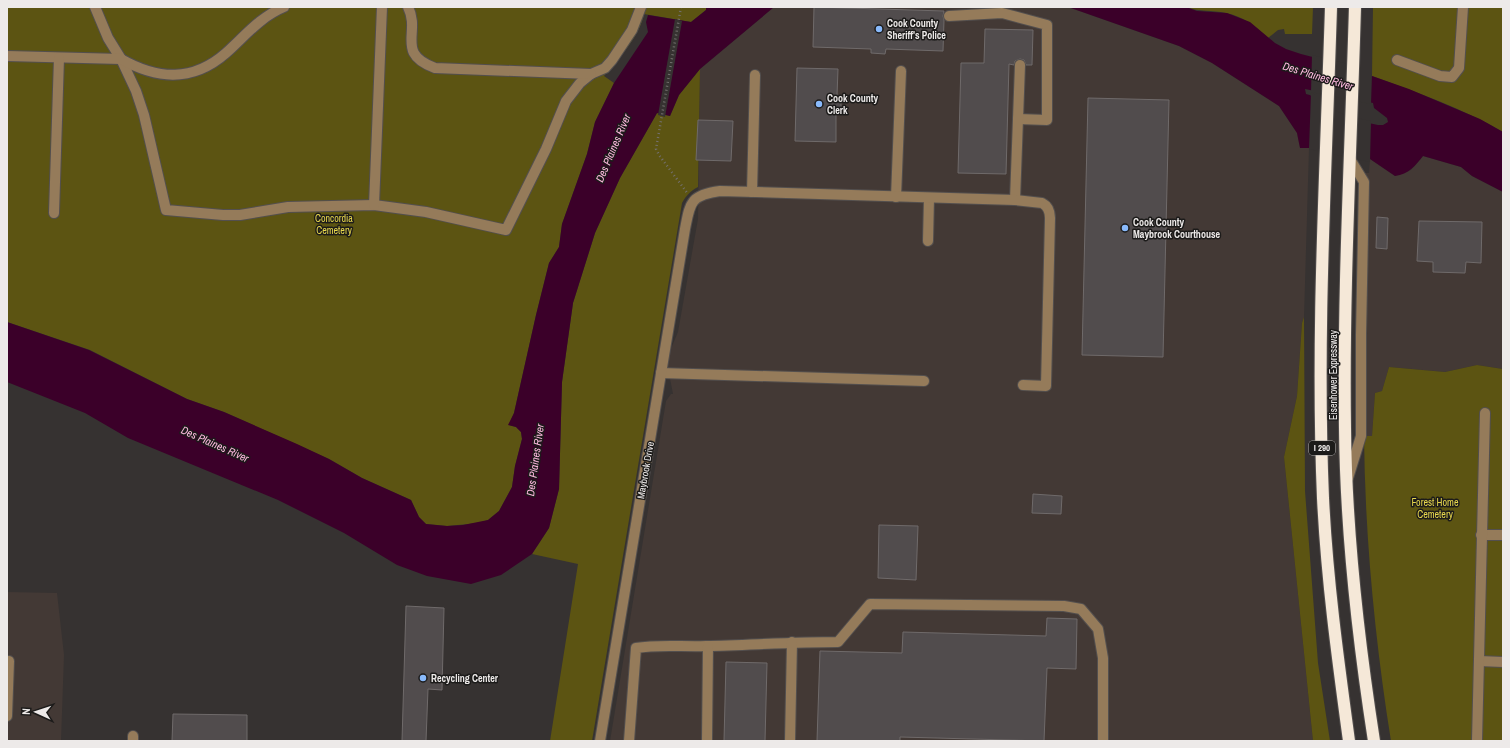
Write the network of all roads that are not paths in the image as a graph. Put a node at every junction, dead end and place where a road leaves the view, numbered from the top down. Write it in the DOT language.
graph roads {
  1 [pos="95,7"];
  2 [pos="284,7"];
  3 [pos="382,7"];
  4 [pos="408,7"];
  5 [pos="641,7"];
  6 [pos="1330,7"];
  7 [pos="1355,7"];
  8 [pos="1463,7"];
  9 [pos="949,16"];
  10 [pos="7,56"];
  11 [pos="59,58"];
  12 [pos="121,59"];
  13 [pos="1397,60"];
  14 [pos="1020,65"];
  15 [pos="901,71"];
  16 [pos="591,74"];
  17 [pos="755,75"];
  18 [pos="1018,119"];
  19 [pos="752,192"];
  20 [pos="896,197"];
  21 [pos="929,198"];
  22 [pos="1015,200"];
  23 [pos="374,205"];
  24 [pos="54,214"];
  25 [pos="928,241"];
  26 [pos="661,373"];
  27 [pos="924,381"];
  28 [pos="1023,385"];
  29 [pos="1485,413"];
  30 [pos="1481,535"];
  31 [pos="1503,535"];
  32 [pos="792,642"];
  33 [pos="708,646"];
  34 [pos="9,661"];
  35 [pos="1479,661"];
  36 [pos="1503,662"];
  37 [pos="7,716"];
  38 [pos="600,741"];
  39 [pos="629,741"];
  40 [pos="707,741"];
  41 [pos="790,741"];
  42 [pos="1103,741"];
  43 [pos="1348,741"];
  44 [pos="1374,741"];
  45 [pos="1477,741"];
  1 -- 12 [label="street"];
  2 -- 12 [label="street"];
  3 -- 23 [label="street"];
  4 -- 16 [label="street"];
  5 -- 16 [label="street"];
  6 -- 43 [label="highway, Eisenhower Expressway / I 290"];
  7 -- 44 [label="highway, Eisenhower Expressway / I 290"];
  8 -- 13 [label="street"];
  9 -- 18 [label="street"];
  10 -- 11 [label="street"];
  11 -- 12 [label="street"];
  11 -- 24 [label="street"];
  12 -- 23 [label="street"];
  14 -- 18 [label="street"];
  15 -- 20 [label="street"];
  16 -- 23 [label="street"];
  17 -- 19 [label="street"];
  18 -- 22 [label="street"];
  19 -- 20 [label="street"];
  19 -- 26 [label="street, Maybrook Drive"];
  20 -- 21 [label="street"];
  21 -- 22 [label="street"];
  21 -- 25 [label="street"];
  22 -- 28 [label="street"];
  26 -- 27 [label="street"];
  26 -- 38 [label="street, Maybrook Drive"];
  29 -- 30 [label="street"];
  30 -- 31 [label="street"];
  30 -- 35 [label="street"];
  32 -- 33 [label="street"];
  32 -- 41 [label="street"];
  32 -- 42 [label="street"];
  33 -- 39 [label="street"];
  33 -- 40 [label="street"];
  34 -- 37 [label="street"];
  35 -- 36 [label="street"];
  35 -- 45 [label="street"];
}
